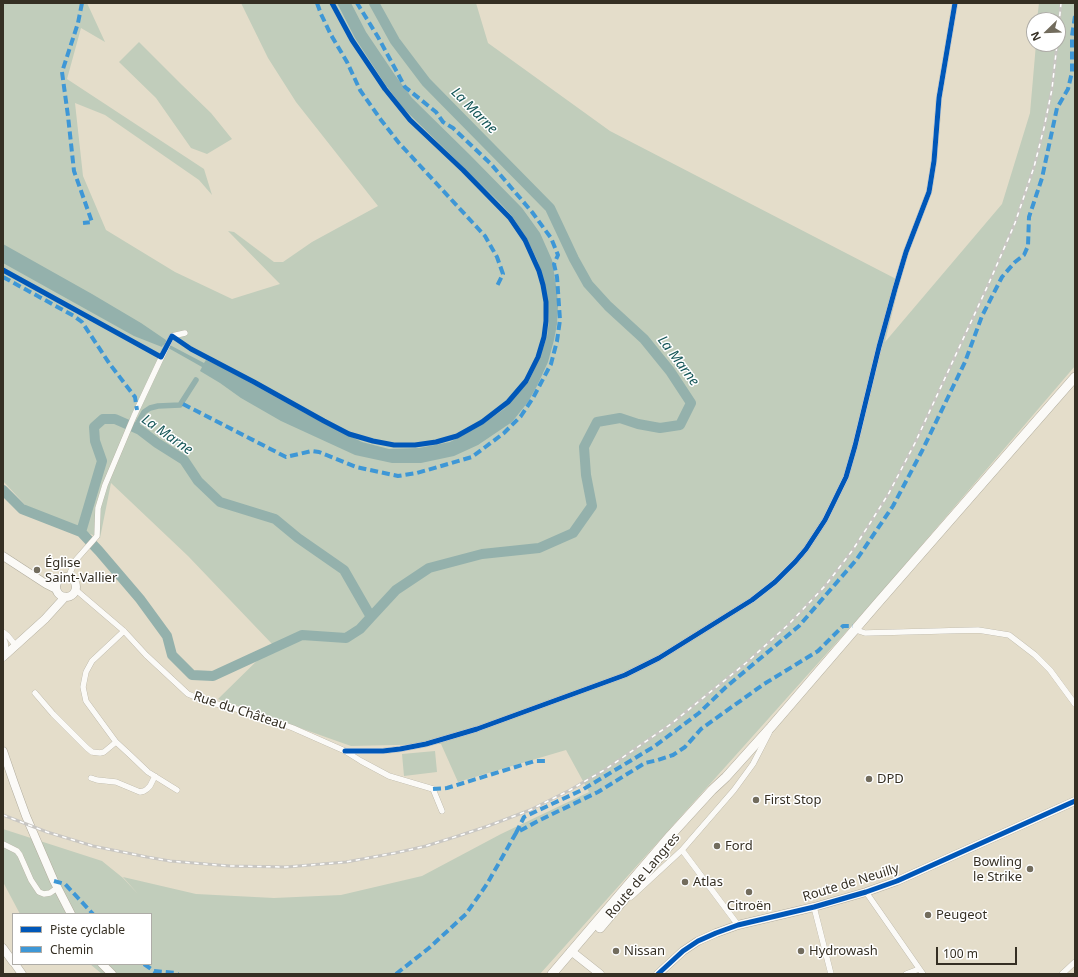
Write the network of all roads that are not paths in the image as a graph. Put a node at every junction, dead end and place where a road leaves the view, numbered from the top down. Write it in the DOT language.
graph roads {
  1 [pos="955,3"];
  2 [pos="185,333"];
  3 [pos="1075,377"];
  4 [pos="3,556"];
  5 [pos="68,578"];
  6 [pos="56,588"];
  7 [pos="76,590"];
  8 [pos="64,597"];
  9 [pos="856,629"];
  10 [pos="124,631"];
  11 [pos="3,632"];
  12 [pos="3,638"];
  13 [pos="16,646"];
  14 [pos="6,655"];
  15 [pos="35,693"];
  16 [pos="1075,704"];
  17 [pos="771,727"];
  18 [pos="116,742"];
  19 [pos="3,751"];
  20 [pos="345,751"];
  21 [pos="155,776"];
  22 [pos="91,778"];
  23 [pos="726,778"];
  24 [pos="177,790"];
  25 [pos="1075,801"];
  26 [pos="442,811"];
  27 [pos="3,844"];
  28 [pos="682,850"];
  29 [pos="57,888"];
  30 [pos="866,892"];
  31 [pos="814,907"];
  32 [pos="617,908"];
  33 [pos="70,913"];
  34 [pos="738,924"];
  35 [pos="3,948"];
  36 [pos="574,953"];
  37 [pos="12,960"];
  38 [pos="1075,962"];
  39 [pos="15,965"];
  40 [pos="103,965"];
  41 [pos="921,972"];
  42 [pos="22,974"];
  43 [pos="112,974"];
  44 [pos="552,974"];
  45 [pos="559,974"];
  46 [pos="600,974"];
  47 [pos="658,974"];
  48 [pos="831,974"];
  49 [pos="906,974"];
  50 [pos="1062,974"];
  1 -- 20 [label="street"];
  2 -- 5 [label="street"];
  3 -- 9 [label="main road"];
  4 -- 6 [label="main road"];
  5 -- 6 [label="main road"];
  5 -- 7 [label="main road"];
  6 -- 8 [label="main road"];
  7 -- 8 [label="main road"];
  7 -- 10 [label="street, Rue du Château"];
  8 -- 13 [label="main road"];
  9 -- 16 [label="street"];
  9 -- 17 [label="main road"];
  10 -- 18 [label="street"];
  10 -- 20 [label="street, Rue du Château"];
  11 -- 13 [label="street"];
  12 -- 14 [label="street"];
  13 -- 14 [label="main road"];
  15 -- 18 [label="street"];
  17 -- 23 [label="main road"];
  17 -- 28 [label="street"];
  18 -- 21 [label="street"];
  19 -- 29 [label="main road"];
  20 -- 26 [label="street, Rue du Château"];
  21 -- 22 [label="street"];
  21 -- 24 [label="street"];
  23 -- 32 [label="main road, Route de Langres"];
  23 -- 36 [label="main road"];
  25 -- 30 [label="main road, Route de Neuilly"];
  27 -- 29 [label="street"];
  28 -- 32 [label="street"];
  28 -- 34 [label="street"];
  29 -- 33 [label="main road"];
  30 -- 31 [label="main road, Route de Neuilly"];
  30 -- 41 [label="street"];
  31 -- 34 [label="main road, Route de Neuilly"];
  31 -- 48 [label="street"];
  32 -- 36 [label="main road, Route de Langres"];
  34 -- 47 [label="main road, Route de Neuilly"];
  35 -- 37 [label="main road"];
  36 -- 44 [label="main road"];
  36 -- 45 [label="main road, Route de Langres"];
  36 -- 46 [label="main road"];
  38 -- 50 [label="street"];
  39 -- 42 [label="main road"];
  40 -- 43 [label="main road"];
  41 -- 49 [label="street"];
}
